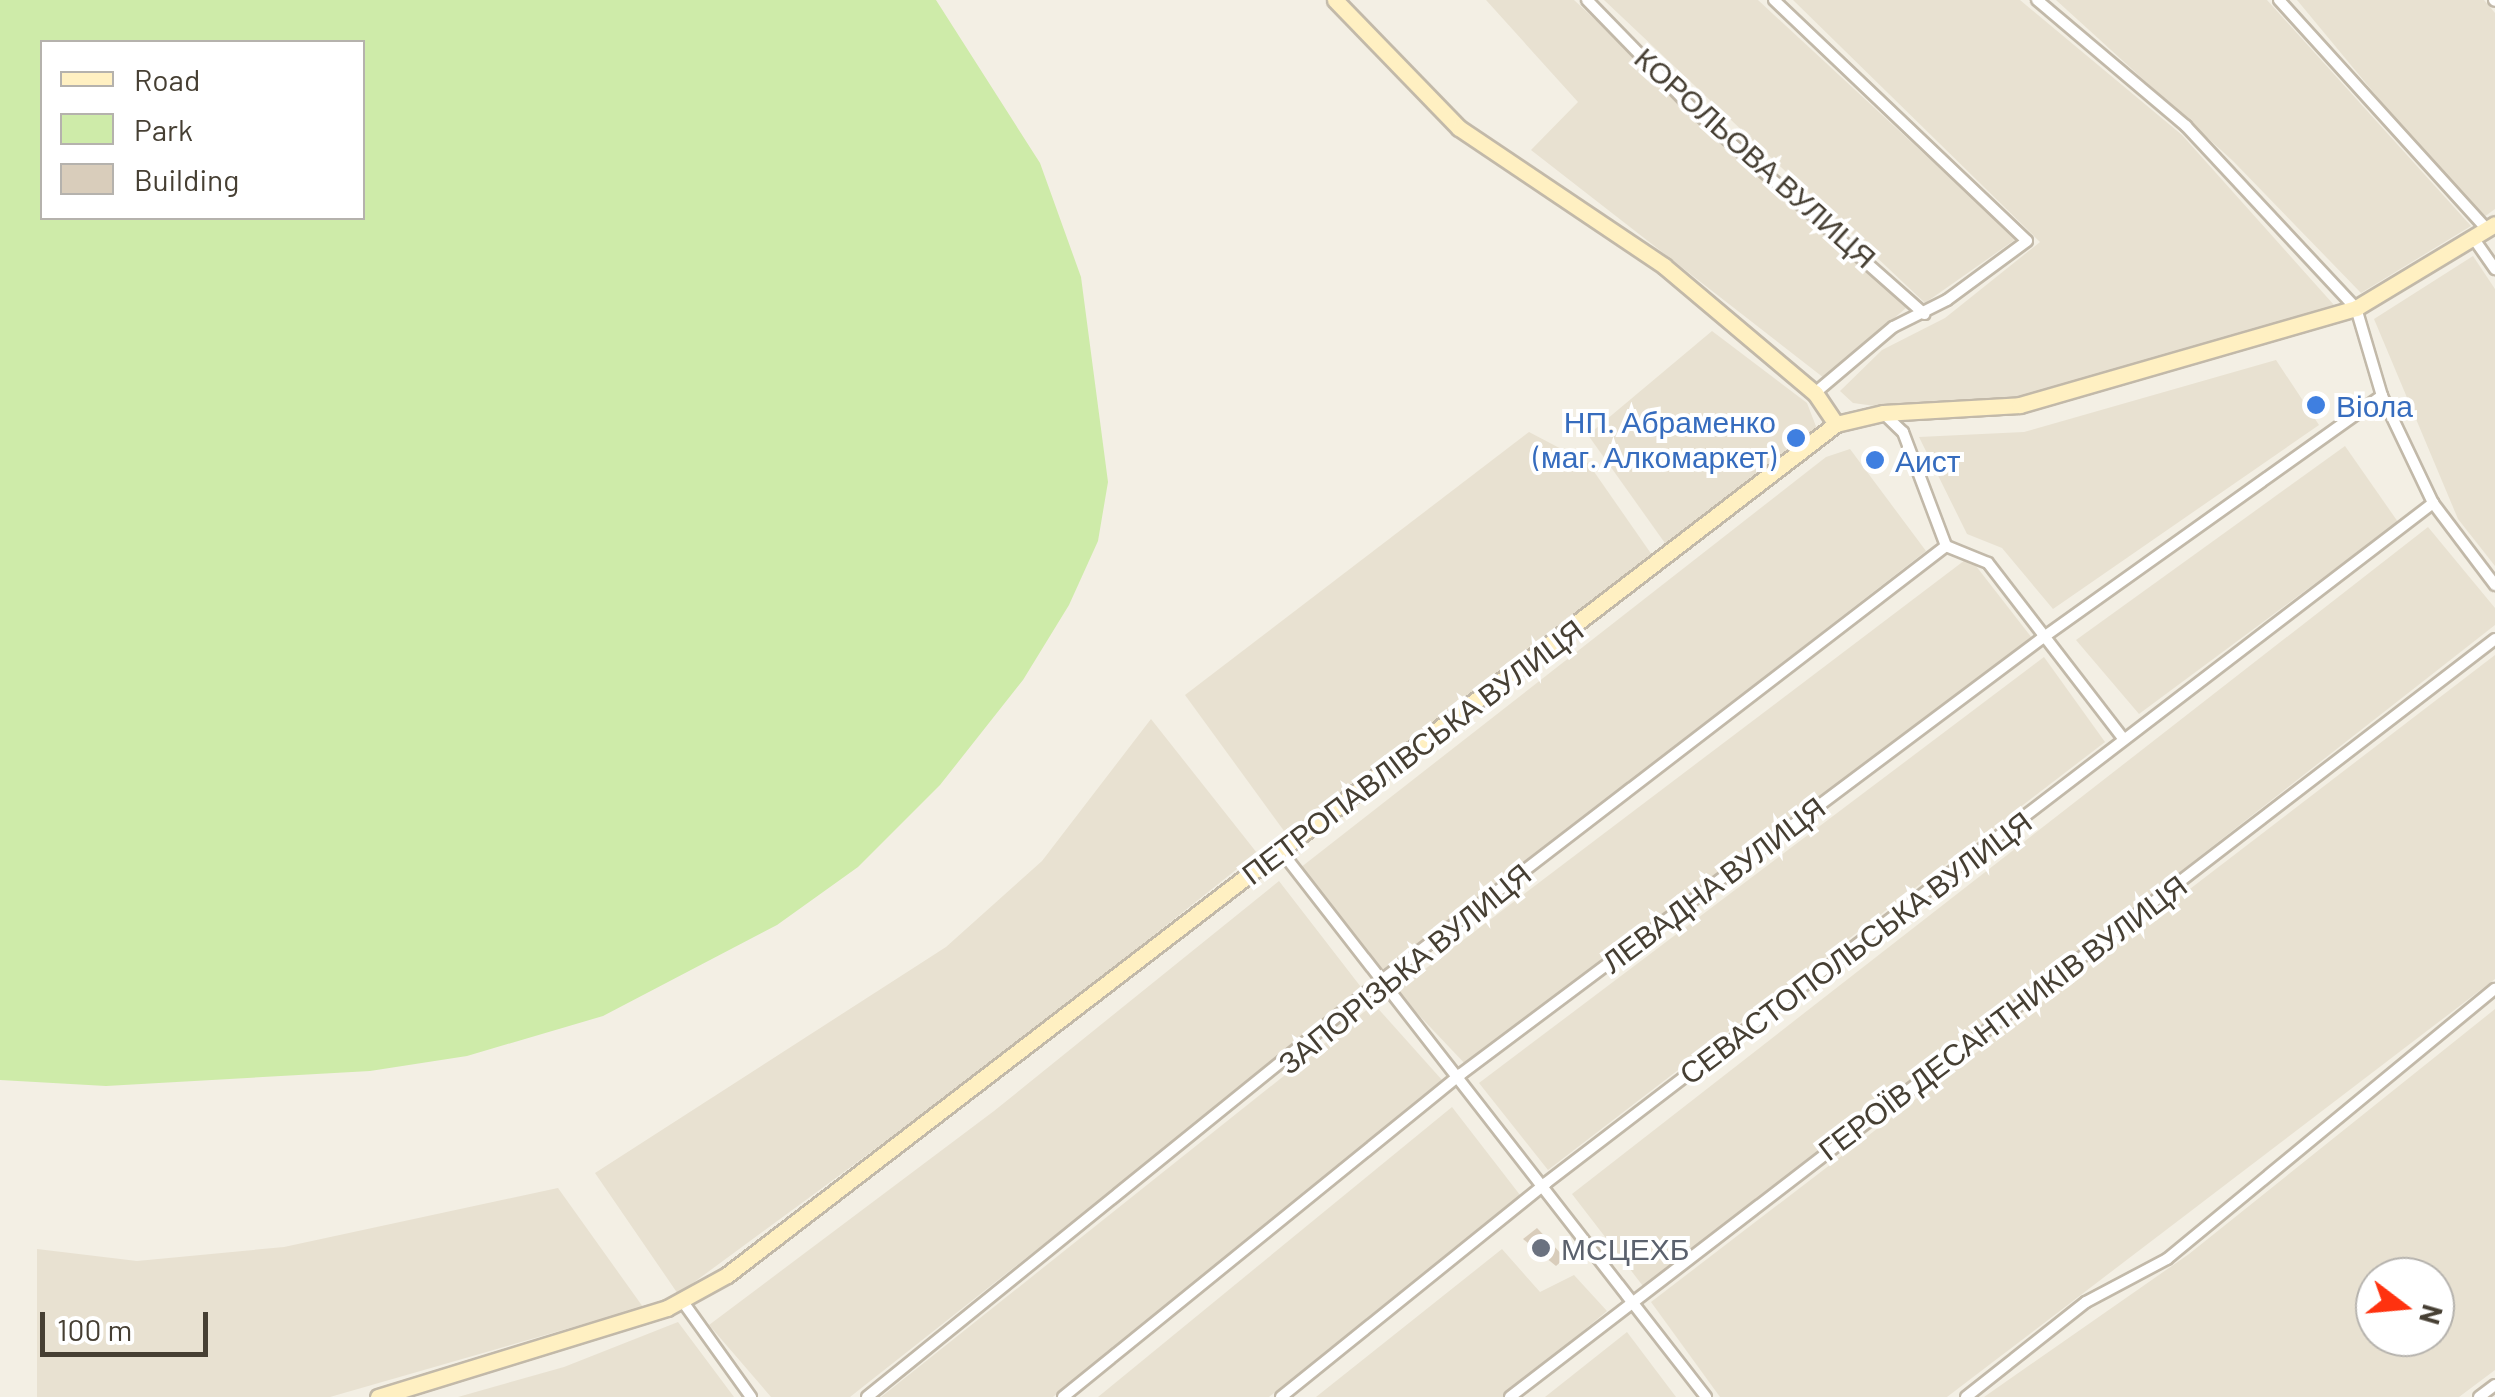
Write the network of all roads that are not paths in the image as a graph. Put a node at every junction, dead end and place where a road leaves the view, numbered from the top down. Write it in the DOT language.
graph roads {
  1 [pos="1335,0"];
  2 [pos="1587,0"];
  3 [pos="1774,0"];
  4 [pos="2038,0"];
  5 [pos="2279,0"];
  6 [pos="2486,231"];
  7 [pos="2495,269"];
  8 [pos="2356,308"];
  9 [pos="1924,314"];
  10 [pos="1815,393"];
  11 [pos="2382,396"];
  12 [pos="1883,413"];
  13 [pos="1836,424"];
  14 [pos="2434,503"];
  15 [pos="1946,546"];
  16 [pos="2495,585"];
  17 [pos="2041,639"];
  18 [pos="2495,639"];
  19 [pos="2122,737"];
  20 [pos="1281,852"];
  21 [pos="1382,980"];
  22 [pos="2495,990"];
  23 [pos="1461,1074"];
  24 [pos="1546,1183"];
  25 [pos="1633,1299"];
  26 [pos="683,1302"];
  27 [pos="2495,1385"];
  28 [pos="378,1397"];
  29 [pos="752,1397"];
  30 [pos="867,1397"];
  31 [pos="1063,1397"];
  32 [pos="1281,1397"];
  33 [pos="1510,1397"];
  34 [pos="1706,1397"];
  35 [pos="1966,1397"];
  36 [pos="2479,1397"];
  1 -- 10 [label="street"];
  2 -- 9 [label="street, КОРОЛЬОВА ВУЛИЦЯ"];
  3 -- 9 [label="street"];
  4 -- 8 [label="street"];
  5 -- 6 [label="street"];
  6 -- 7 [label="street"];
  6 -- 8 [label="street, ПЕТРОПАВЛІВСЬКА ВУЛИЦЯ"];
  8 -- 11 [label="street"];
  8 -- 12 [label="street, ПЕТРОПАВЛІВСЬКА ВУЛИЦЯ"];
  9 -- 10 [label="street"];
  10 -- 13 [label="street"];
  11 -- 14 [label="street"];
  11 -- 17 [label="street, ЛЕВАДНА ВУЛИЦЯ"];
  12 -- 13 [label="street, ПЕТРОПАВЛІВСЬКА ВУЛИЦЯ"];
  12 -- 15 [label="street"];
  13 -- 20 [label="street, ПЕТРОПАВЛІВСЬКА ВУЛИЦЯ"];
  14 -- 16 [label="street"];
  14 -- 19 [label="street, СЕВАСТОПОЛЬСЬКА ВУЛИЦЯ"];
  15 -- 17 [label="street"];
  15 -- 21 [label="street, ЗАПОРІЗЬКА ВУЛИЦЯ"];
  17 -- 19 [label="street"];
  17 -- 23 [label="street, ЛЕВАДНА ВУЛИЦЯ"];
  18 -- 25 [label="street, ГЕРОЇВ ДЕСАНТНИКІВ ВУЛИЦЯ"];
  19 -- 24 [label="street, СЕВАСТОПОЛЬСЬКА ВУЛИЦЯ"];
  20 -- 21 [label="street"];
  20 -- 26 [label="street, ПЕТРОПАВЛІВСЬКА ВУЛИЦЯ"];
  21 -- 23 [label="street"];
  21 -- 30 [label="street, ЗАПОРІЗЬКА ВУЛИЦЯ"];
  22 -- 35 [label="street"];
  23 -- 24 [label="street"];
  23 -- 31 [label="street, ЛЕВАДНА ВУЛИЦЯ"];
  24 -- 25 [label="street"];
  24 -- 32 [label="street, СЕВАСТОПОЛЬСЬКА ВУЛИЦЯ"];
  25 -- 33 [label="street, ГЕРОЇВ ДЕСАНТНИКІВ ВУЛИЦЯ"];
  25 -- 34 [label="street"];
  26 -- 28 [label="street, ПЕТРОПАВЛІВСЬКА ВУЛИЦЯ"];
  26 -- 29 [label="street"];
  27 -- 36 [label="street"];
}
